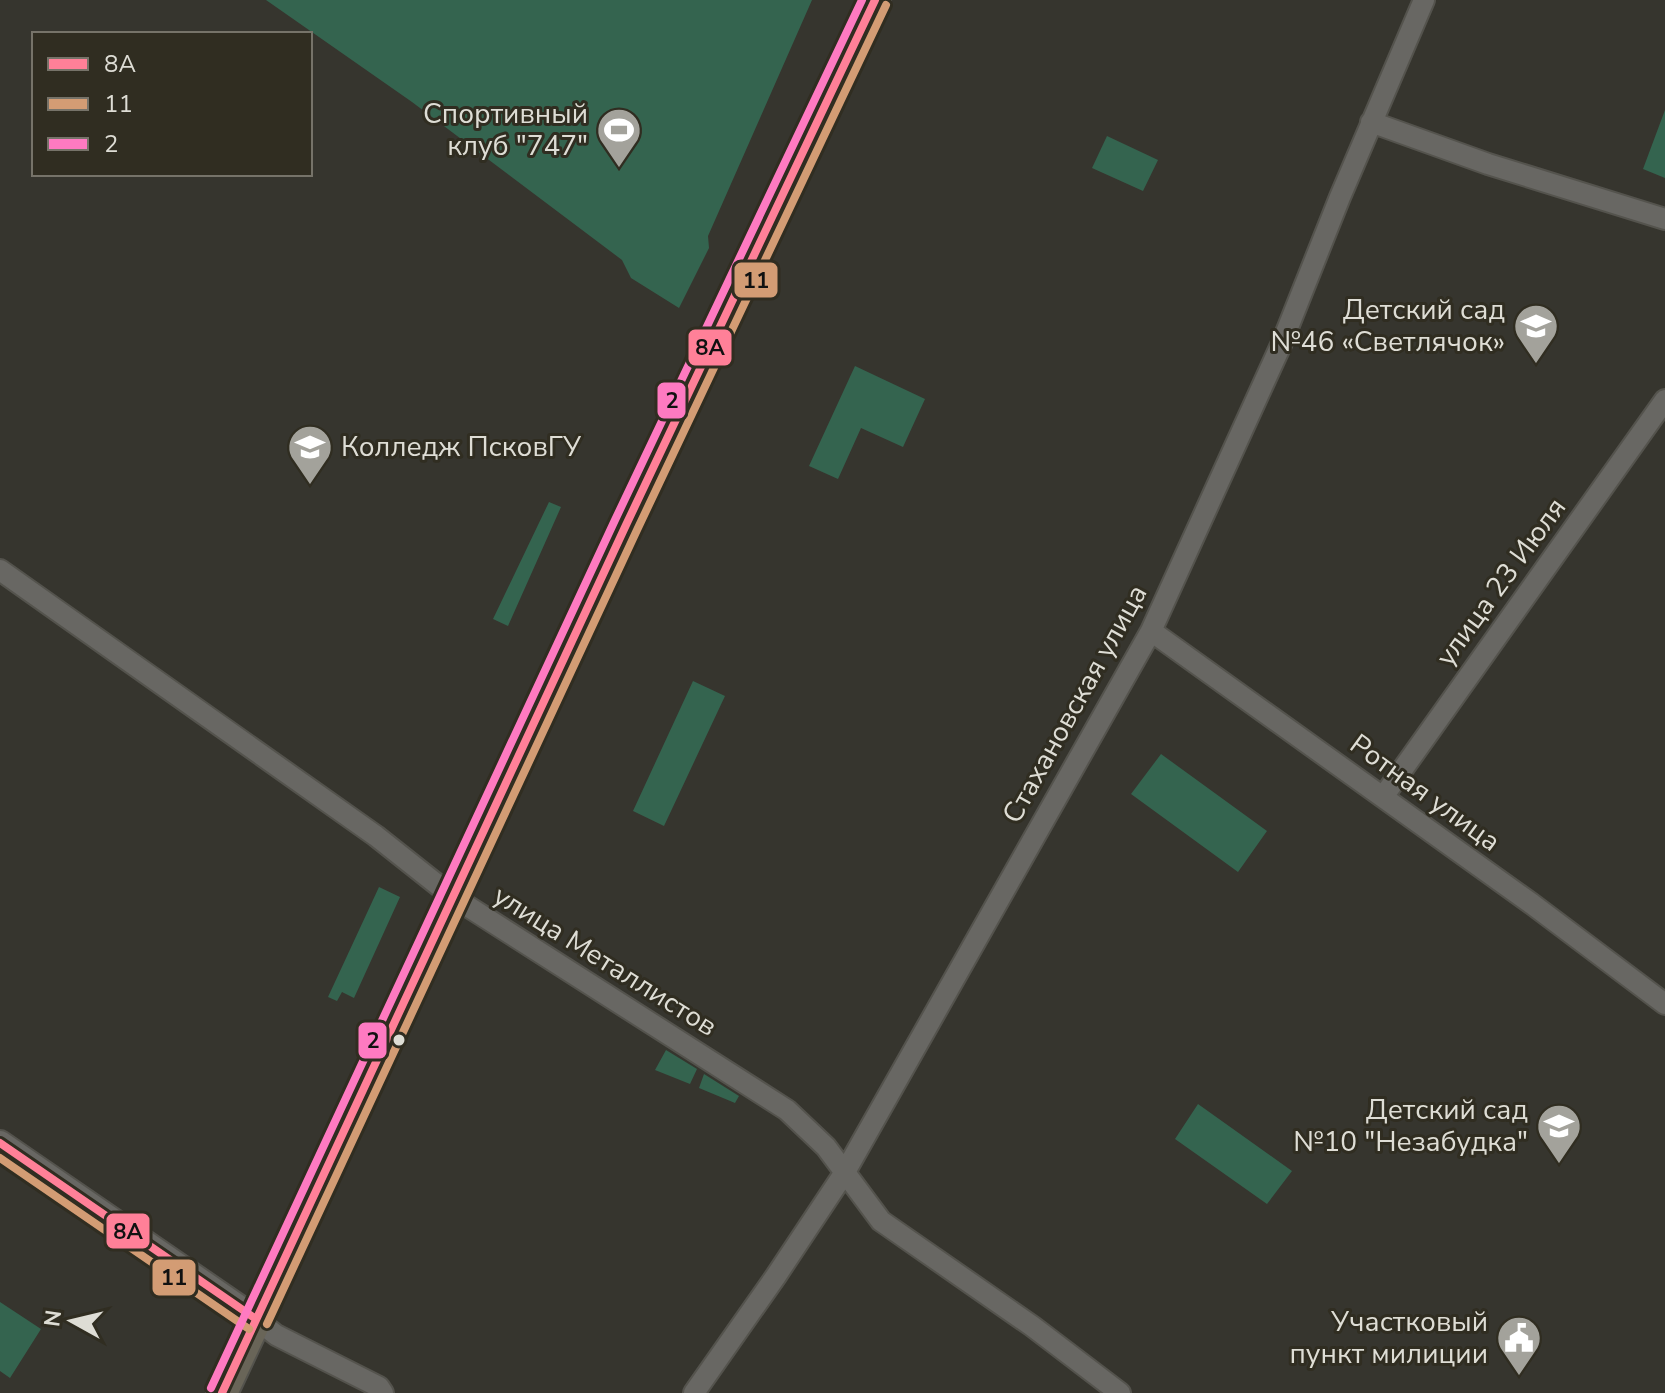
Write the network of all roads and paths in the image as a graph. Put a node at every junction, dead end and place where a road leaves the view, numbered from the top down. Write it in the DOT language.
graph roads {
  1 [pos="875,0"];
  2 [pos="1424,0"];
  3 [pos="1371,122"];
  4 [pos="1665,219"];
  5 [pos="1665,400"];
  6 [pos="0,570"];
  7 [pos="1151,631"];
  8 [pos="1383,797"];
  9 [pos="453,897"];
  10 [pos="1665,1004"];
  11 [pos="0,1143"];
  12 [pos="845,1172"];
  13 [pos="256,1319"];
  14 [pos="222,1393"];
  15 [pos="383,1393"];
  16 [pos="694,1393"];
  17 [pos="1120,1393"];
  1 -- 9 [label="main road"];
  2 -- 3 [label="street, Стахановская улица"];
  3 -- 4 [label="street"];
  3 -- 7 [label="street, Стахановская улица"];
  5 -- 8 [label="street, улица 23 Июля"];
  6 -- 9 [label="street, улица Металлистов"];
  7 -- 8 [label="street, Ротная улица"];
  7 -- 12 [label="street, Стахановская улица"];
  8 -- 10 [label="street, Ротная улица"];
  9 -- 12 [label="street, улица Металлистов"];
  9 -- 13 [label="main road"];
  11 -- 13 [label="street"];
  12 -- 16 [label="street, Стахановская улица"];
  12 -- 17 [label="street, улица Металлистов"];
  13 -- 14 [label="main road"];
  13 -- 15 [label="street"];
}
